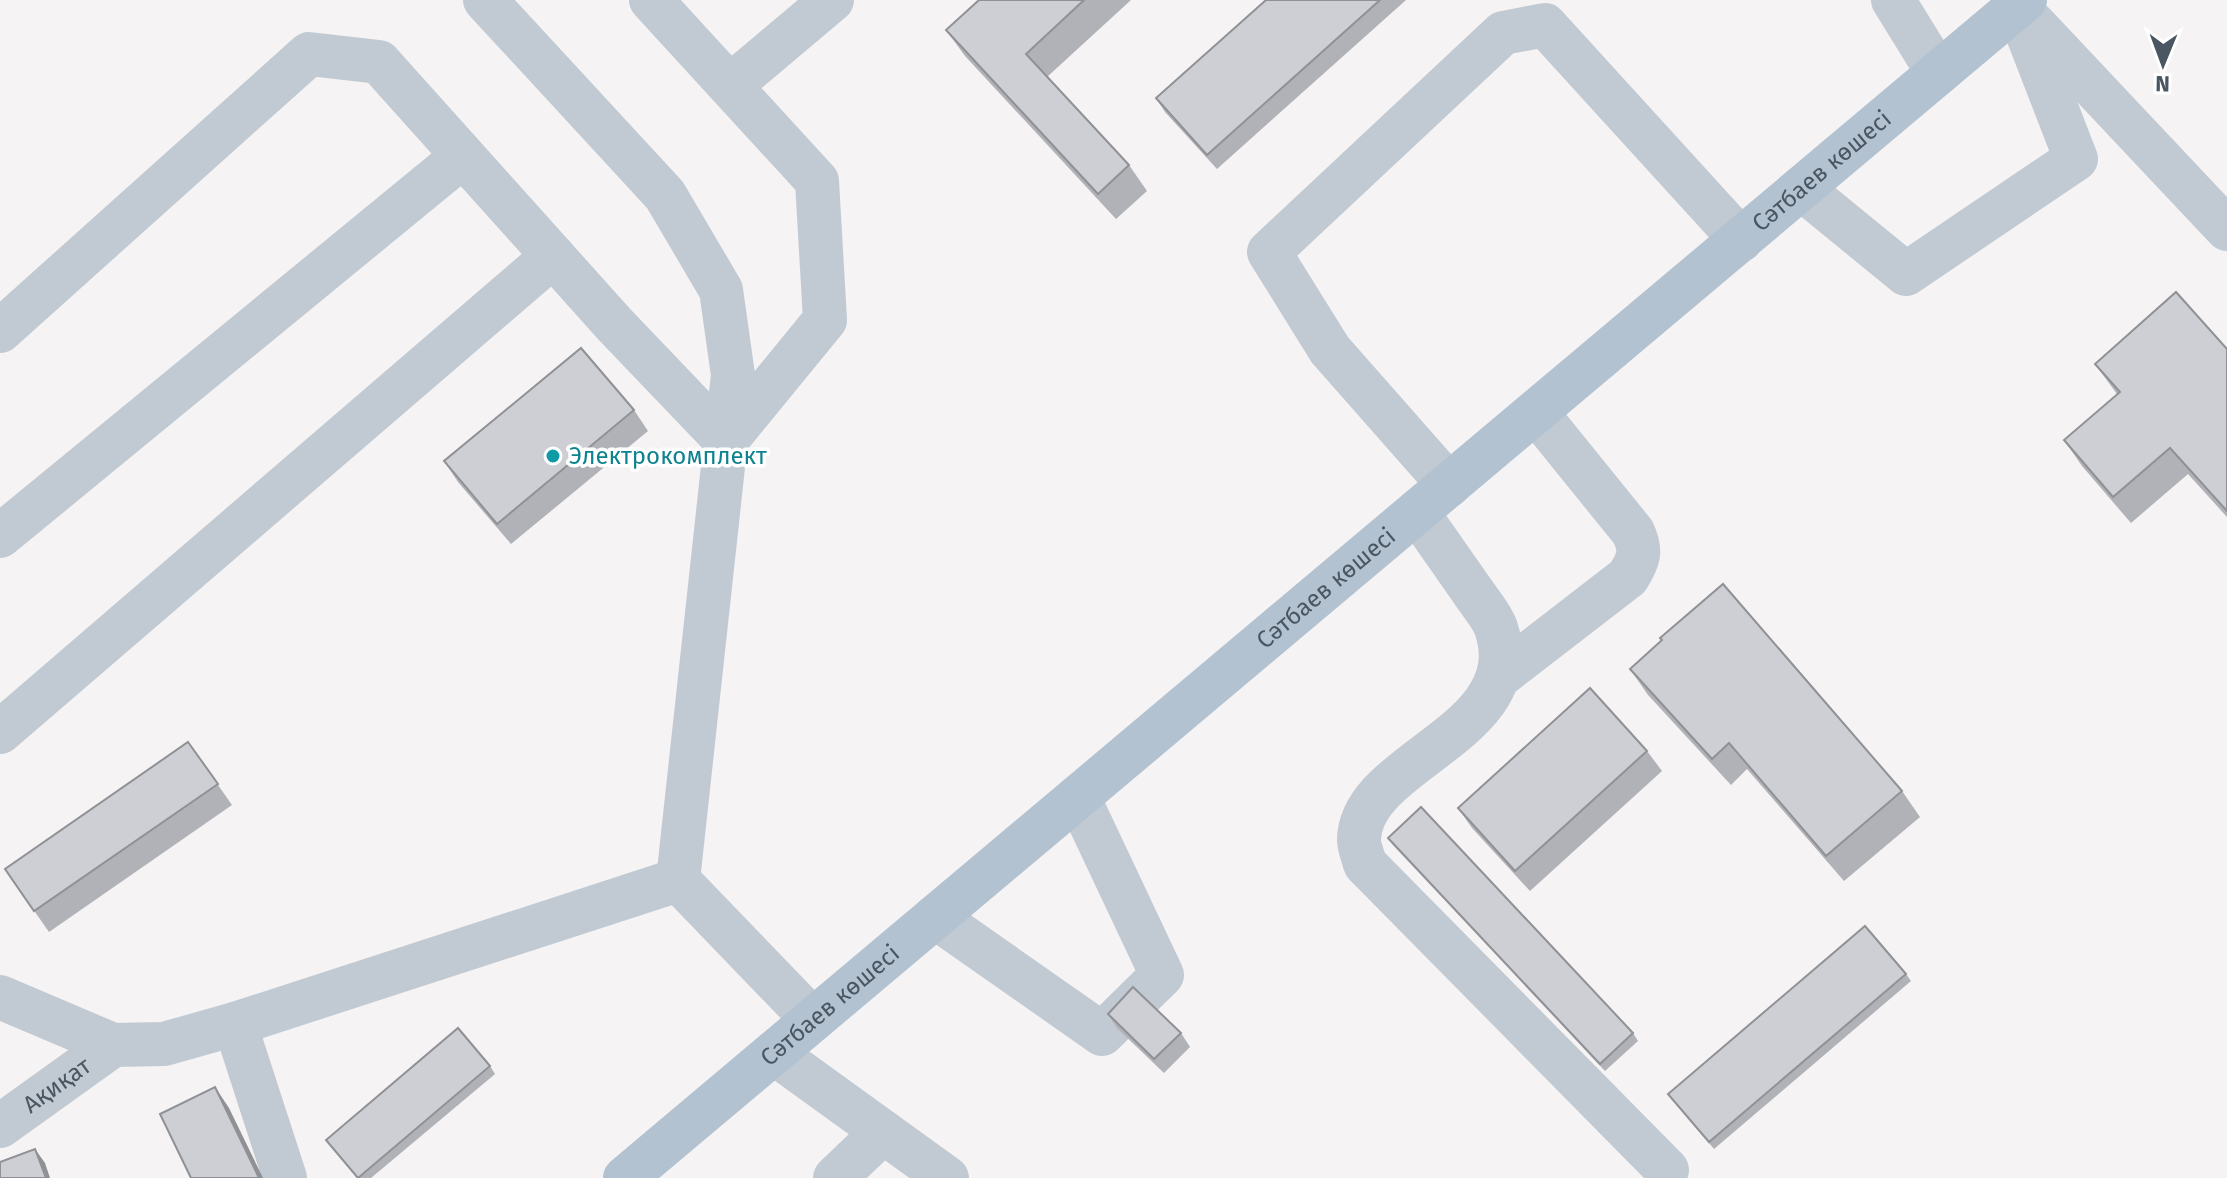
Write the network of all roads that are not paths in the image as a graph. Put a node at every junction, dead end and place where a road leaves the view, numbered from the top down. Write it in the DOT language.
graph roads {
  1 [pos="485,0"];
  2 [pos="651,0"];
  3 [pos="832,0"];
  4 [pos="1893,0"];
  5 [pos="2021,3"];
  6 [pos="1938,73"];
  7 [pos="731,85"];
  8 [pos="463,156"];
  9 [pos="1802,189"];
  10 [pos="2227,229"];
  11 [pos="1741,240"];
  12 [pos="553,256"];
  13 [pos="0,331"];
  14 [pos="1536,412"];
  15 [pos="726,441"];
  16 [pos="1433,498"];
  17 [pos="0,536"];
  18 [pos="1501,675"];
  19 [pos="0,732"];
  20 [pos="1078,797"];
  21 [pos="678,880"];
  22 [pos="935,917"];
  23 [pos="0,997"];
  24 [pos="813,1020"];
  25 [pos="235,1024"];
  26 [pos="113,1045"];
  27 [pos="774,1053"];
  28 [pos="0,1126"];
  29 [pos="883,1132"];
  30 [pos="1667,1170"];
  31 [pos="285,1178"];
  32 [pos="625,1178"];
  33 [pos="835,1178"];
  34 [pos="947,1178"];
  1 -- 15 [label="street"];
  2 -- 7 [label="street"];
  3 -- 7 [label="street"];
  4 -- 6 [label="street"];
  5 -- 6 [label="main road, Сәтбаев көшесі"];
  5 -- 9 [label="street"];
  5 -- 10 [label="street"];
  6 -- 9 [label="main road, Сәтбаев көшесі"];
  7 -- 15 [label="street"];
  8 -- 12 [label="street"];
  8 -- 13 [label="street"];
  8 -- 17 [label="street"];
  9 -- 11 [label="main road, Сәтбаев көшесі"];
  11 -- 14 [label="main road, Сәтбаев көшесі"];
  11 -- 16 [label="street"];
  12 -- 15 [label="street"];
  12 -- 19 [label="street"];
  14 -- 16 [label="main road, Сәтбаев көшесі"];
  14 -- 18 [label="street"];
  15 -- 21 [label="street"];
  16 -- 18 [label="street"];
  16 -- 20 [label="main road, Сәтбаев көшесі"];
  18 -- 30 [label="street"];
  20 -- 22 [label="main road, Сәтбаев көшесі"];
  20 -- 22 [label="street"];
  21 -- 24 [label="street"];
  21 -- 25 [label="street"];
  22 -- 24 [label="main road, Сәтбаев көшесі"];
  23 -- 26 [label="street"];
  24 -- 27 [label="main road, Сәтбаев көшесі"];
  25 -- 26 [label="street"];
  25 -- 31 [label="street"];
  26 -- 28 [label="street, Ақиқат"];
  27 -- 29 [label="street"];
  27 -- 32 [label="main road, Сәтбаев көшесі"];
  29 -- 33 [label="street"];
  29 -- 34 [label="street"];
}
